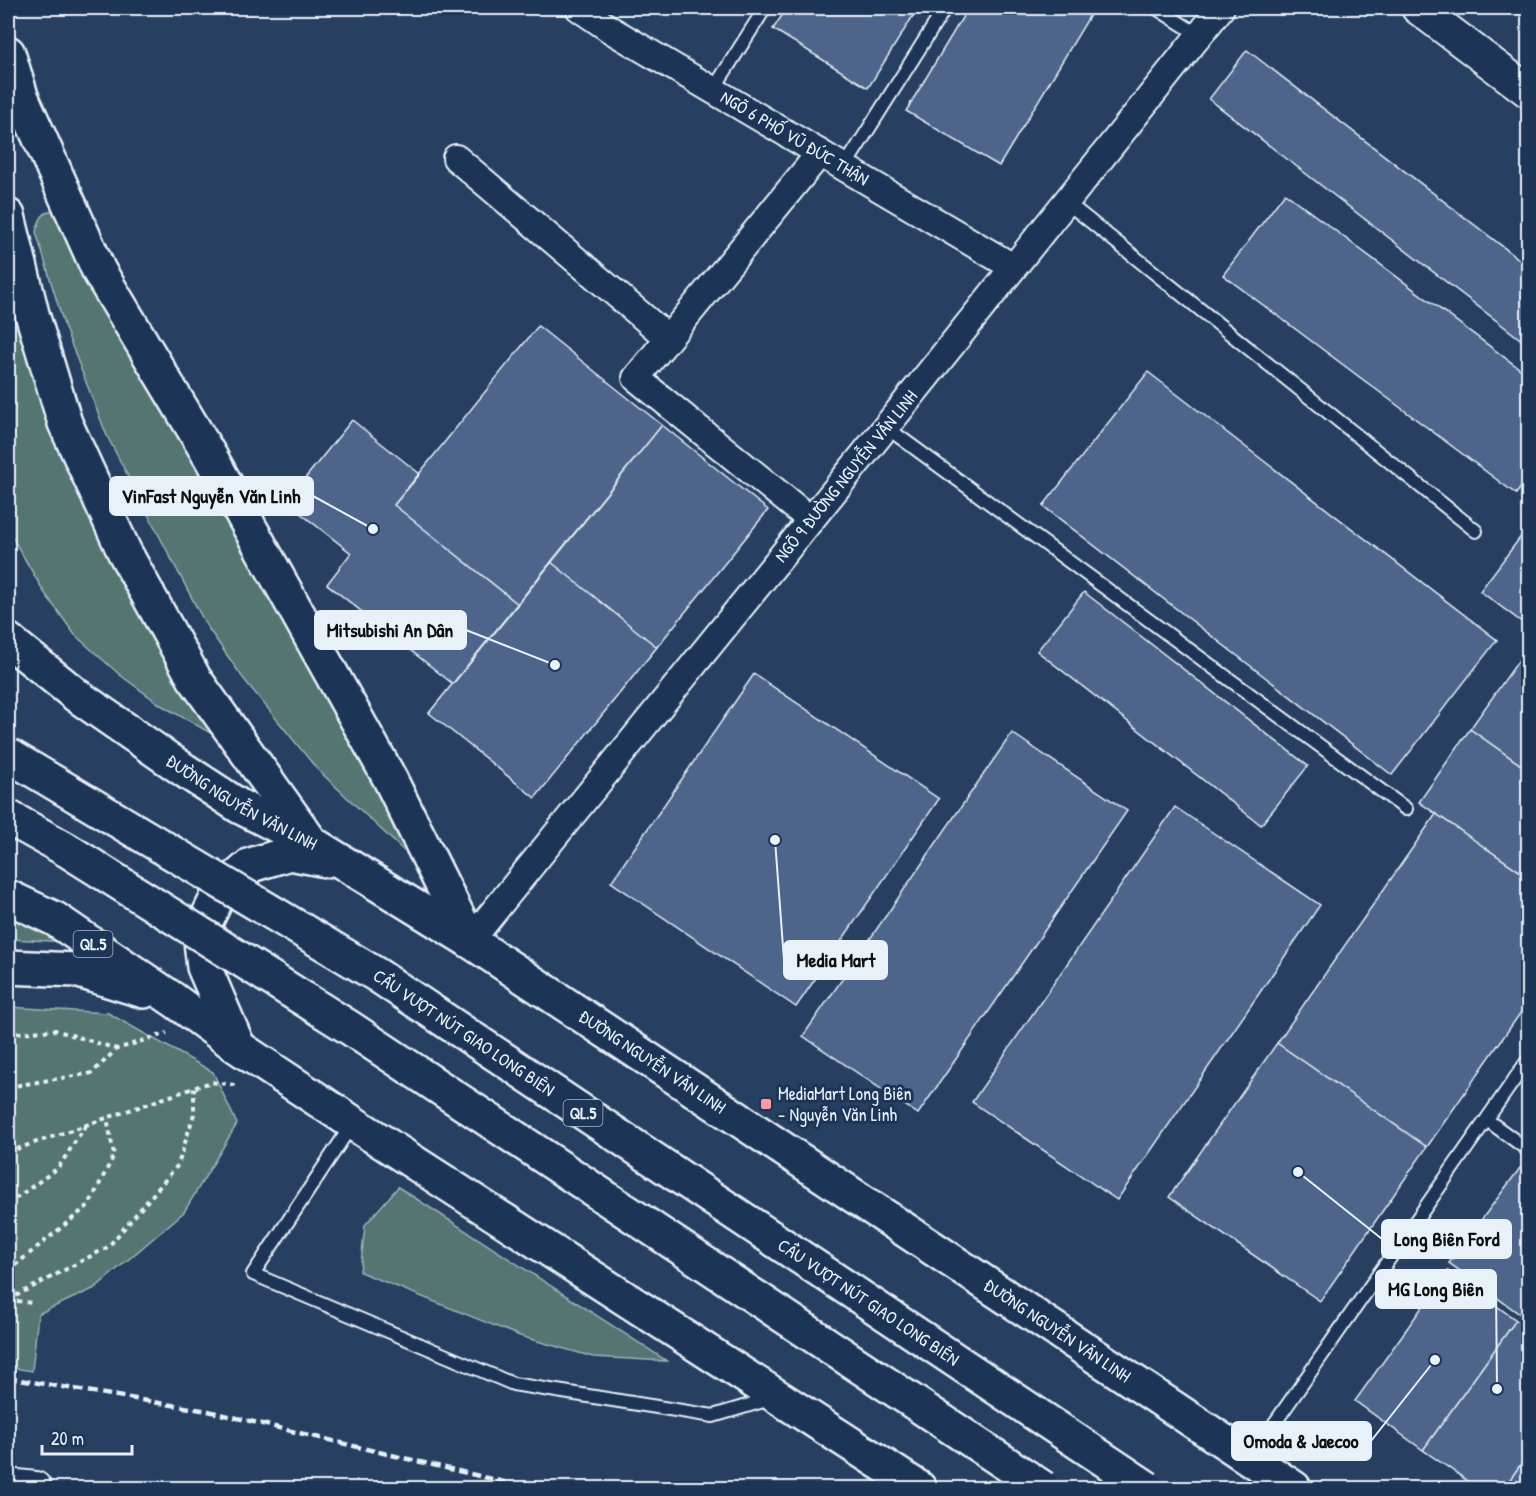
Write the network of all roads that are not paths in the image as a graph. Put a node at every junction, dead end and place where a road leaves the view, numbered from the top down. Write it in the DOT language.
graph roads {
  1 [pos="765,8"];
  2 [pos="945,8"];
  3 [pos="1156,8"];
  4 [pos="1221,8"];
  5 [pos="1418,8"];
  6 [pos="583,9"];
  7 [pos="1199,35"];
  8 [pos="8,53"];
  9 [pos="713,90"];
  10 [pos="1528,91"];
  11 [pos="820,153"];
  12 [pos="456,158"];
  13 [pos="844,168"];
  14 [pos="1065,201"];
  15 [pos="8,216"];
  16 [pos="1013,267"];
  17 [pos="668,338"];
  18 [pos="886,427"];
  19 [pos="811,520"];
  20 [pos="1476,531"];
  21 [pos="8,640"];
  22 [pos="8,755"];
  23 [pos="1406,809"];
  24 [pos="8,817"];
  25 [pos="313,844"];
  26 [pos="346,864"];
  27 [pos="8,897"];
  28 [pos="470,941"];
  29 [pos="8,967"];
  30 [pos="174,1000"];
  31 [pos="238,1047"];
  32 [pos="1528,1060"];
  33 [pos="1486,1120"];
  34 [pos="353,1123"];
  35 [pos="1528,1150"];
  36 [pos="777,1397"];
  37 [pos="1244,1456"];
  38 [pos="8,1485"];
  39 [pos="35,1488"];
  40 [pos="919,1488"];
  41 [pos="1042,1488"];
  42 [pos="1147,1488"];
  43 [pos="1294,1488"];
  1 -- 9 [label="lane"];
  2 -- 13 [label="lane"];
  3 -- 7 [label="lane"];
  4 -- 7 [label="street, NGÕ 9 ĐƯỜNG NGUYỄN VĂN LINH"];
  5 -- 10 [label="street"];
  6 -- 9 [label="street, NGÕ 6 PHỐ VŨ ĐỨC THẬN"];
  7 -- 14 [label="street, NGÕ 9 ĐƯỜNG NGUYỄN VĂN LINH"];
  8 -- 28 [label="highway"];
  9 -- 11 [label="street, NGÕ 6 PHỐ VŨ ĐỨC THẬN"];
  11 -- 13 [label="street, NGÕ 6 PHỐ VŨ ĐỨC THẬN"];
  11 -- 17 [label="street"];
  12 -- 17 [label="street"];
  13 -- 16 [label="street, NGÕ 6 PHỐ VŨ ĐỨC THẬN"];
  14 -- 16 [label="street, NGÕ 9 ĐƯỜNG NGUYỄN VĂN LINH"];
  14 -- 20 [label="lane"];
  15 -- 25 [label="highway"];
  16 -- 18 [label="street, NGÕ 9 ĐƯỜNG NGUYỄN VĂN LINH"];
  17 -- 19 [label="street"];
  18 -- 19 [label="street, NGÕ 9 ĐƯỜNG NGUYỄN VĂN LINH"];
  18 -- 23 [label="lane"];
  19 -- 28 [label="street, NGÕ 9 ĐƯỜNG NGUYỄN VĂN LINH"];
  21 -- 25 [label="highway, ĐƯỜNG NGUYỄN VĂN LINH"];
  22 -- 42 [label="highway, CẦU VƯỢT NÚT GIAO LONG BIÊN / QL.5, bridge"];
  24 -- 41 [label="highway, bridge"];
  25 -- 26 [label="highway, ĐƯỜNG NGUYỄN VĂN LINH"];
  26 -- 28 [label="highway, ĐƯỜNG NGUYỄN VĂN LINH"];
  26 -- 31 [label="highway"];
  27 -- 30 [label="highway, QL.5"];
  28 -- 37 [label="highway, ĐƯỜNG NGUYỄN VĂN LINH"];
  29 -- 30 [label="highway"];
  30 -- 31 [label="highway, QL.5"];
  31 -- 34 [label="highway, QL.5"];
  32 -- 33 [label="lane"];
  33 -- 35 [label="lane"];
  33 -- 37 [label="lane"];
  34 -- 36 [label="highway, QL.5"];
  34 -- 36 [label="lane"];
  36 -- 40 [label="highway, QL.5"];
  37 -- 43 [label="highway, ĐƯỜNG NGUYỄN VĂN LINH"];
  38 -- 39 [label="street"];
}
